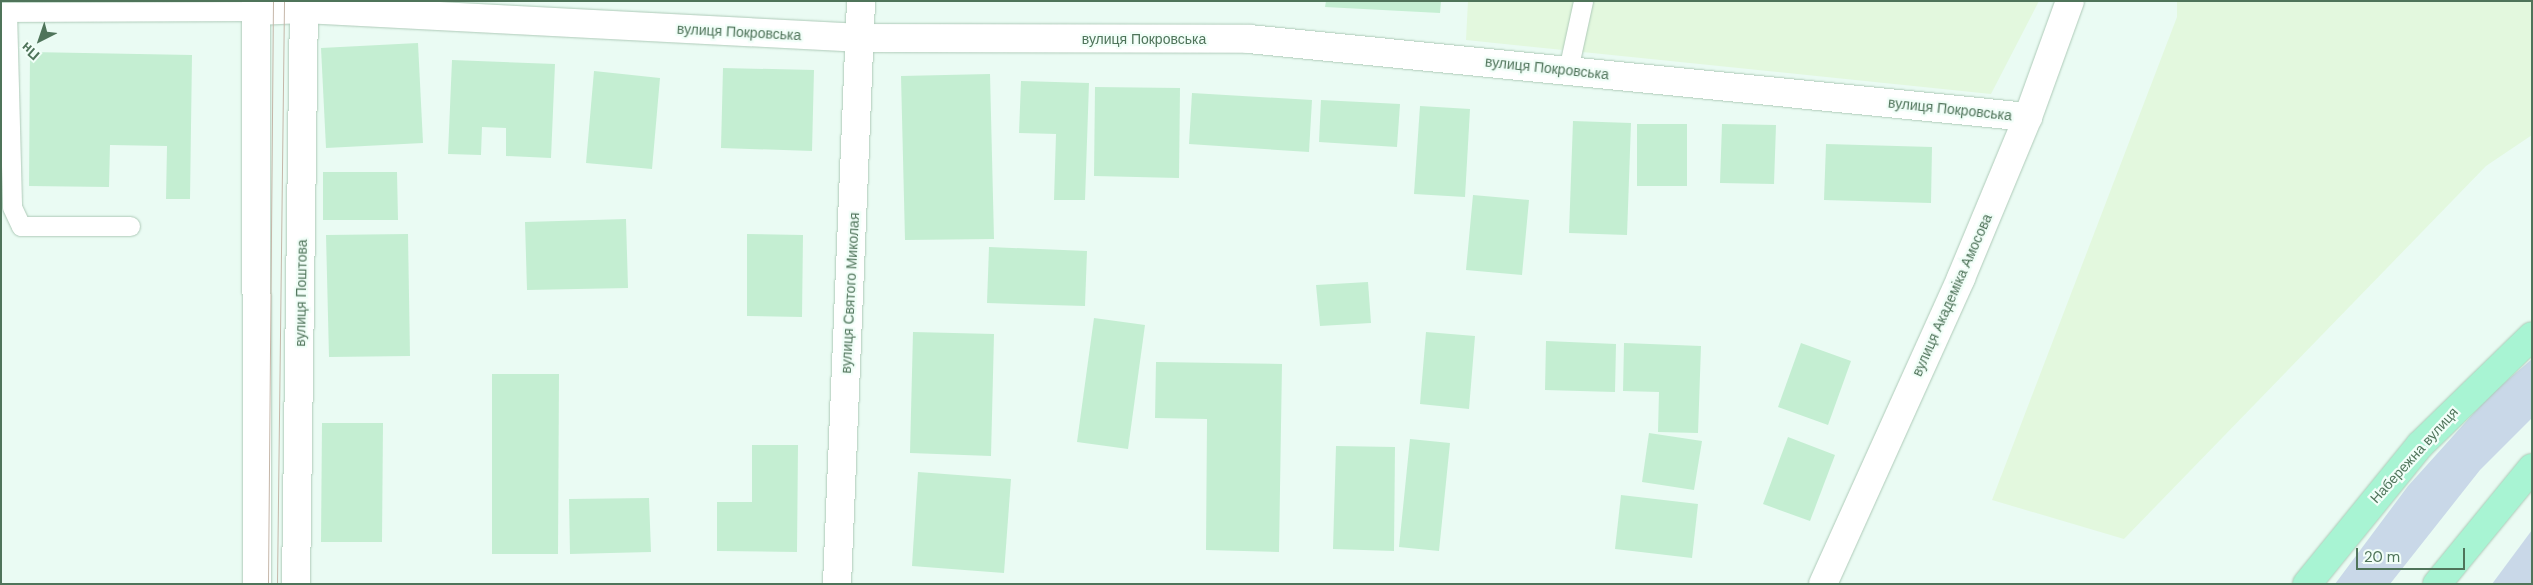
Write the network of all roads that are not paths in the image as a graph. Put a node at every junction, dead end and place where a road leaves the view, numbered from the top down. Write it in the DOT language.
graph roads {
  1 [pos="861,1"];
  2 [pos="1583,1"];
  3 [pos="2070,1"];
  4 [pos="304,5"];
  5 [pos="256,6"];
  6 [pos="4,12"];
  7 [pos="862,38"];
  8 [pos="1568,70"];
  9 [pos="2028,117"];
  10 [pos="130,226"];
  11 [pos="2532,336"];
  12 [pos="2532,468"];
  13 [pos="256,584"];
  14 [pos="296,584"];
  15 [pos="837,584"];
  16 [pos="1823,584"];
  17 [pos="2307,584"];
  18 [pos="2437,584"];
  1 -- 7 [label="street, вулиця Святого Миколая"];
  2 -- 8 [label="lane"];
  3 -- 9 [label="street, вулиця Академіка Амосова"];
  4 -- 5 [label="street, вулиця Покровська"];
  4 -- 7 [label="street, вулиця Покровська"];
  4 -- 14 [label="street, вулиця Поштова"];
  5 -- 6 [label="lane"];
  5 -- 13 [label="street"];
  6 -- 10 [label="lane"];
  7 -- 8 [label="street, вулиця Покровська"];
  7 -- 15 [label="street, вулиця Святого Миколая"];
  8 -- 9 [label="street, вулиця Покровська"];
  9 -- 16 [label="street, вулиця Академіка Амосова"];
  11 -- 17 [label="main road, Набережна вулиця"];
  12 -- 18 [label="main road"];
}
